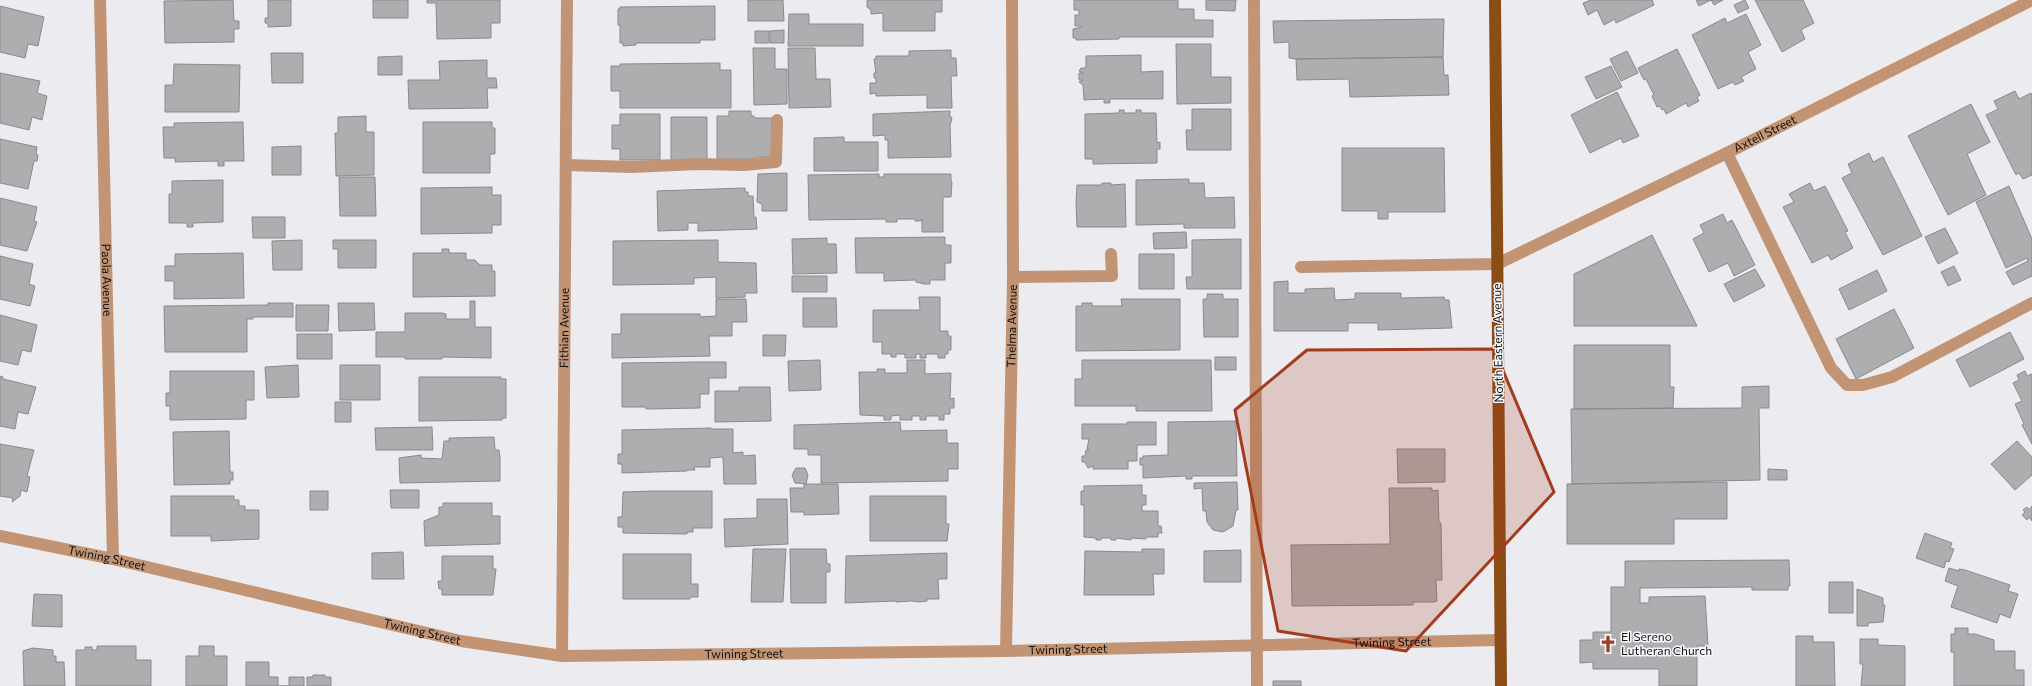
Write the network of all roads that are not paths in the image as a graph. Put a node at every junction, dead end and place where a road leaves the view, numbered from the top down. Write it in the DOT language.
graph roads {
  1 [pos="100,0"];
  2 [pos="567,0"];
  3 [pos="1012,0"];
  4 [pos="1254,0"];
  5 [pos="1495,0"];
  6 [pos="2032,0"];
  7 [pos="777,120"];
  8 [pos="1727,153"];
  9 [pos="566,165"];
  10 [pos="1111,254"];
  11 [pos="1497,264"];
  12 [pos="1301,267"];
  13 [pos="1013,277"];
  14 [pos="2032,303"];
  15 [pos="0,536"];
  16 [pos="113,559"];
  17 [pos="1500,640"];
  18 [pos="1256,646"];
  19 [pos="1006,651"];
  20 [pos="562,656"];
  21 [pos="1257,686"];
  22 [pos="1501,686"];
  1 -- 16 [label="street, Paola Avenue"];
  2 -- 9 [label="street, Fithian Avenue"];
  3 -- 13 [label="street, Thelma Avenue"];
  4 -- 18 [label="street"];
  5 -- 11 [label="main road, North Eastern Avenue"];
  6 -- 8 [label="street, Axtell Street"];
  7 -- 9 [label="street"];
  8 -- 11 [label="street, Axtell Street"];
  8 -- 14 [label="street"];
  9 -- 20 [label="street, Fithian Avenue"];
  10 -- 13 [label="street"];
  11 -- 12 [label="street"];
  11 -- 17 [label="main road, North Eastern Avenue"];
  13 -- 19 [label="street, Thelma Avenue"];
  15 -- 16 [label="street, Twining Street"];
  16 -- 20 [label="street, Twining Street"];
  17 -- 18 [label="street, Twining Street"];
  17 -- 22 [label="main road, North Eastern Avenue"];
  18 -- 19 [label="street, Twining Street"];
  18 -- 21 [label="street"];
  19 -- 20 [label="street, Twining Street"];
}
